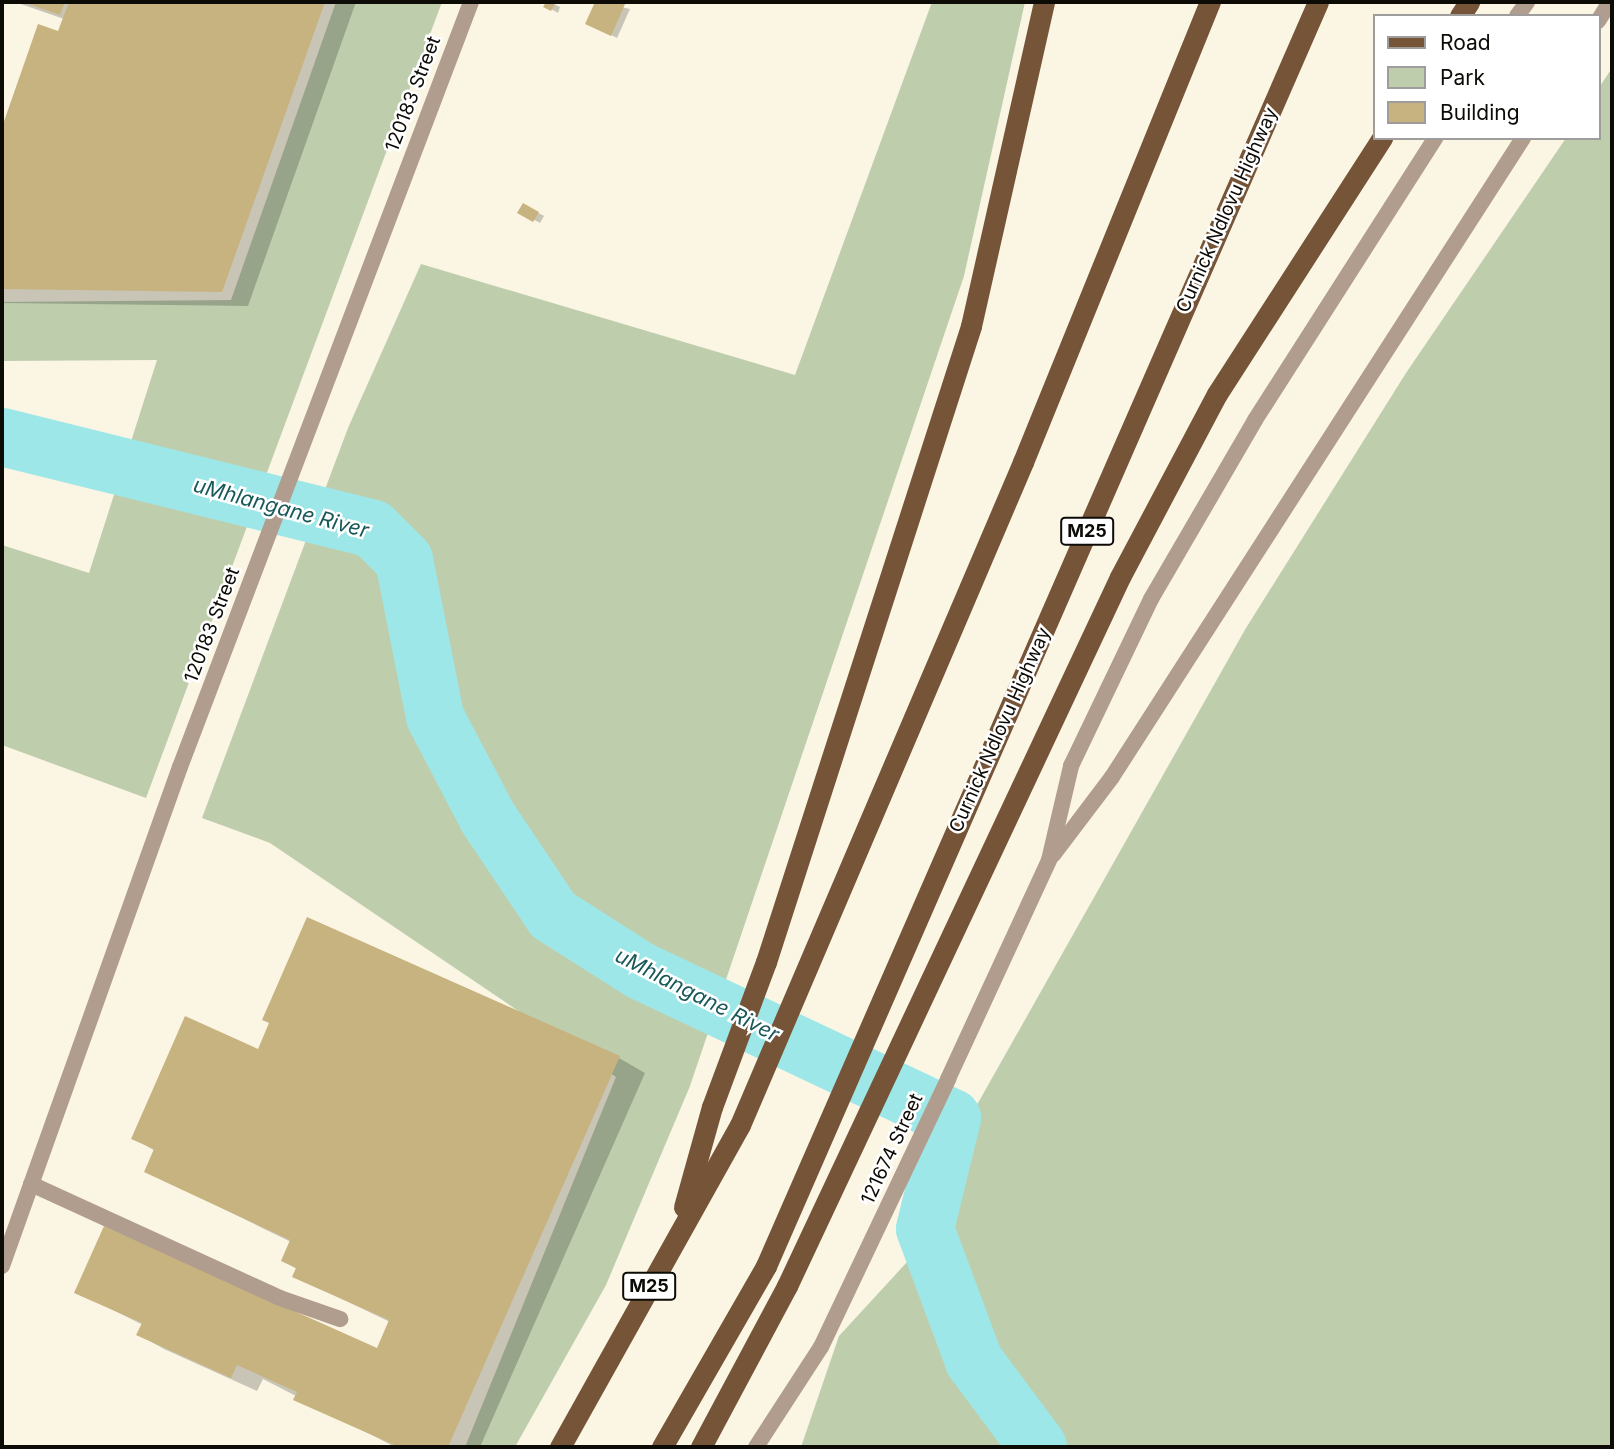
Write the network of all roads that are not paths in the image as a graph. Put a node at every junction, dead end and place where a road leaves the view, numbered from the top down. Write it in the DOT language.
graph roads {
  1 [pos="471,2"];
  2 [pos="1044,2"];
  3 [pos="1210,2"];
  4 [pos="1318,2"];
  5 [pos="1610,2"];
  6 [pos="1600,18"];
  7 [pos="1381,140"];
  8 [pos="1434,140"];
  9 [pos="1521,140"];
  10 [pos="1049,860"];
  11 [pos="31,1184"];
  12 [pos="676,1236"];
  13 [pos="2,1266"];
  14 [pos="340,1319"];
  15 [pos="560,1447"];
  16 [pos="662,1447"];
  17 [pos="701,1447"];
  18 [pos="756,1447"];
  1 -- 11 [label="lane, 120183 Street"];
  2 -- 12 [label="main road"];
  3 -- 12 [label="main road, M25"];
  4 -- 16 [label="main road, Curnick Ndlovu Highway / M25"];
  5 -- 6 [label="lane"];
  7 -- 17 [label="main road"];
  8 -- 10 [label="lane"];
  9 -- 10 [label="lane"];
  10 -- 18 [label="lane, 121674 Street"];
  11 -- 13 [label="lane, 120183 Street"];
  11 -- 14 [label="lane"];
  12 -- 15 [label="main road, M25"];
}
